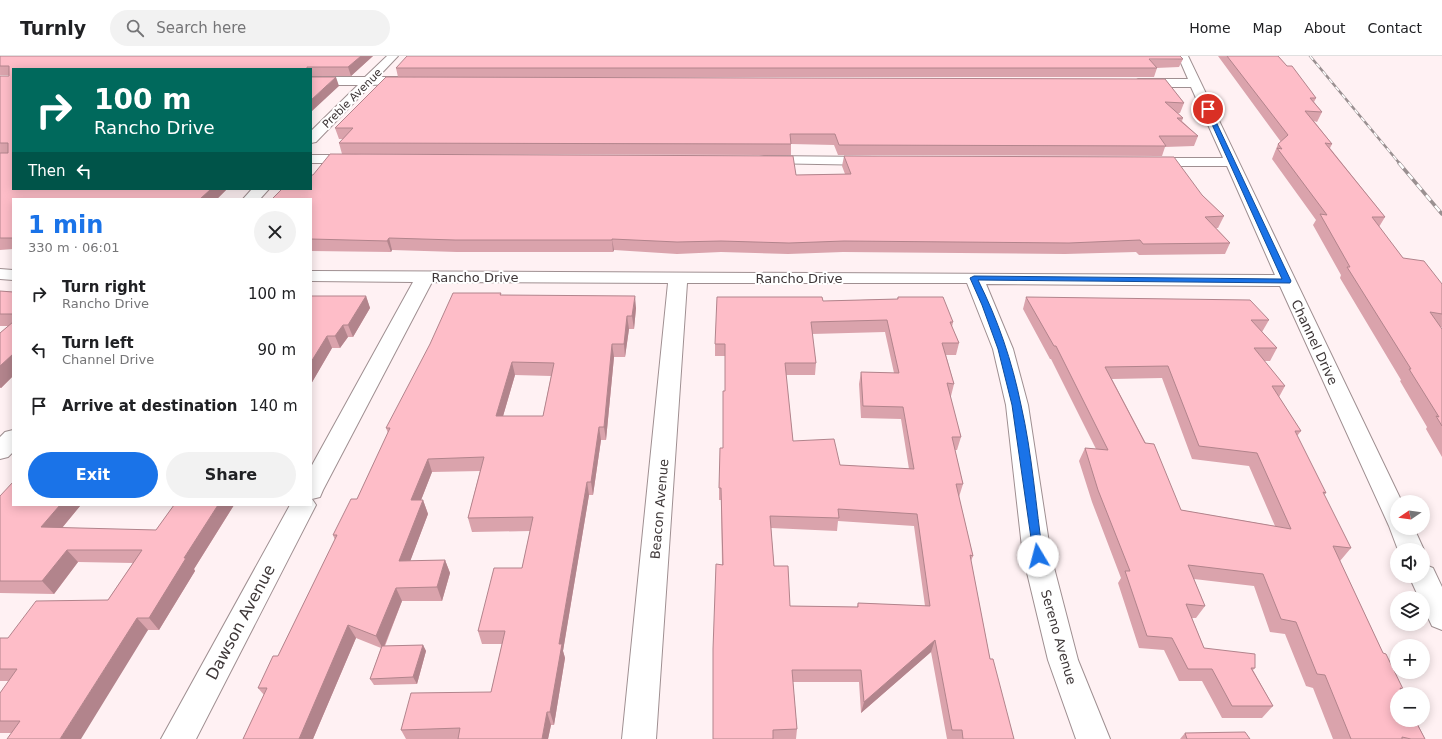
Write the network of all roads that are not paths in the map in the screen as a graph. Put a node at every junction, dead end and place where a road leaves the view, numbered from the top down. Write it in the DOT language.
graph roads {
  1 [pos="393,56"];
  2 [pos="1183,56"];
  3 [pos="312,81"];
  4 [pos="368,81"];
  5 [pos="424,81"];
  6 [pos="1124,82"];
  7 [pos="1196,83"];
  8 [pos="312,138"];
  9 [pos="312,159"];
  10 [pos="367,159"];
  11 [pos="748,160"];
  12 [pos="891,161"];
  13 [pos="1137,162"];
  14 [pos="1232,162"];
  15 [pos="260,190"];
  16 [pos="252,198"];
  17 [pos="0,274"];
  18 [pos="12,274"];
  19 [pos="312,276"];
  20 [pos="425,277"];
  21 [pos="678,278"];
  22 [pos="974,278"];
  23 [pos="1287,281"];
  24 [pos="12,439"];
  25 [pos="0,451"];
  26 [pos="312,488"];
  27 [pos="1390,504"];
  28 [pos="302,506"];
  29 [pos="1426,583"];
  30 [pos="1442,617"];
  31 [pos="178,739"];
  32 [pos="639,739"];
  33 [pos="1093,739"];
  1 -- 4 [label="street, Preble Avenue"];
  2 -- 7 [label="street, Channel Drive"];
  3 -- 4 [label="street"];
  4 -- 5 [label="street"];
  4 -- 8 [label="street, Preble Avenue"];
  6 -- 7 [label="street"];
  7 -- 14 [label="street, Channel Drive"];
  9 -- 10 [label="street"];
  11 -- 12 [label="street"];
  13 -- 14 [label="street"];
  14 -- 23 [label="street, Channel Drive"];
  15 -- 16 [label="street"];
  17 -- 18 [label="street"];
  19 -- 20 [label="street, Rancho Drive"];
  20 -- 21 [label="street, Rancho Drive"];
  20 -- 26 [label="street"];
  21 -- 22 [label="street, Rancho Drive"];
  21 -- 32 [label="street, Beacon Avenue"];
  22 -- 23 [label="street, Rancho Drive"];
  22 -- 33 [label="street, Sereno Avenue"];
  23 -- 27 [label="street, Channel Drive"];
  24 -- 25 [label="street"];
  28 -- 31 [label="street, Dawson Avenue"];
  29 -- 30 [label="street"];
}
